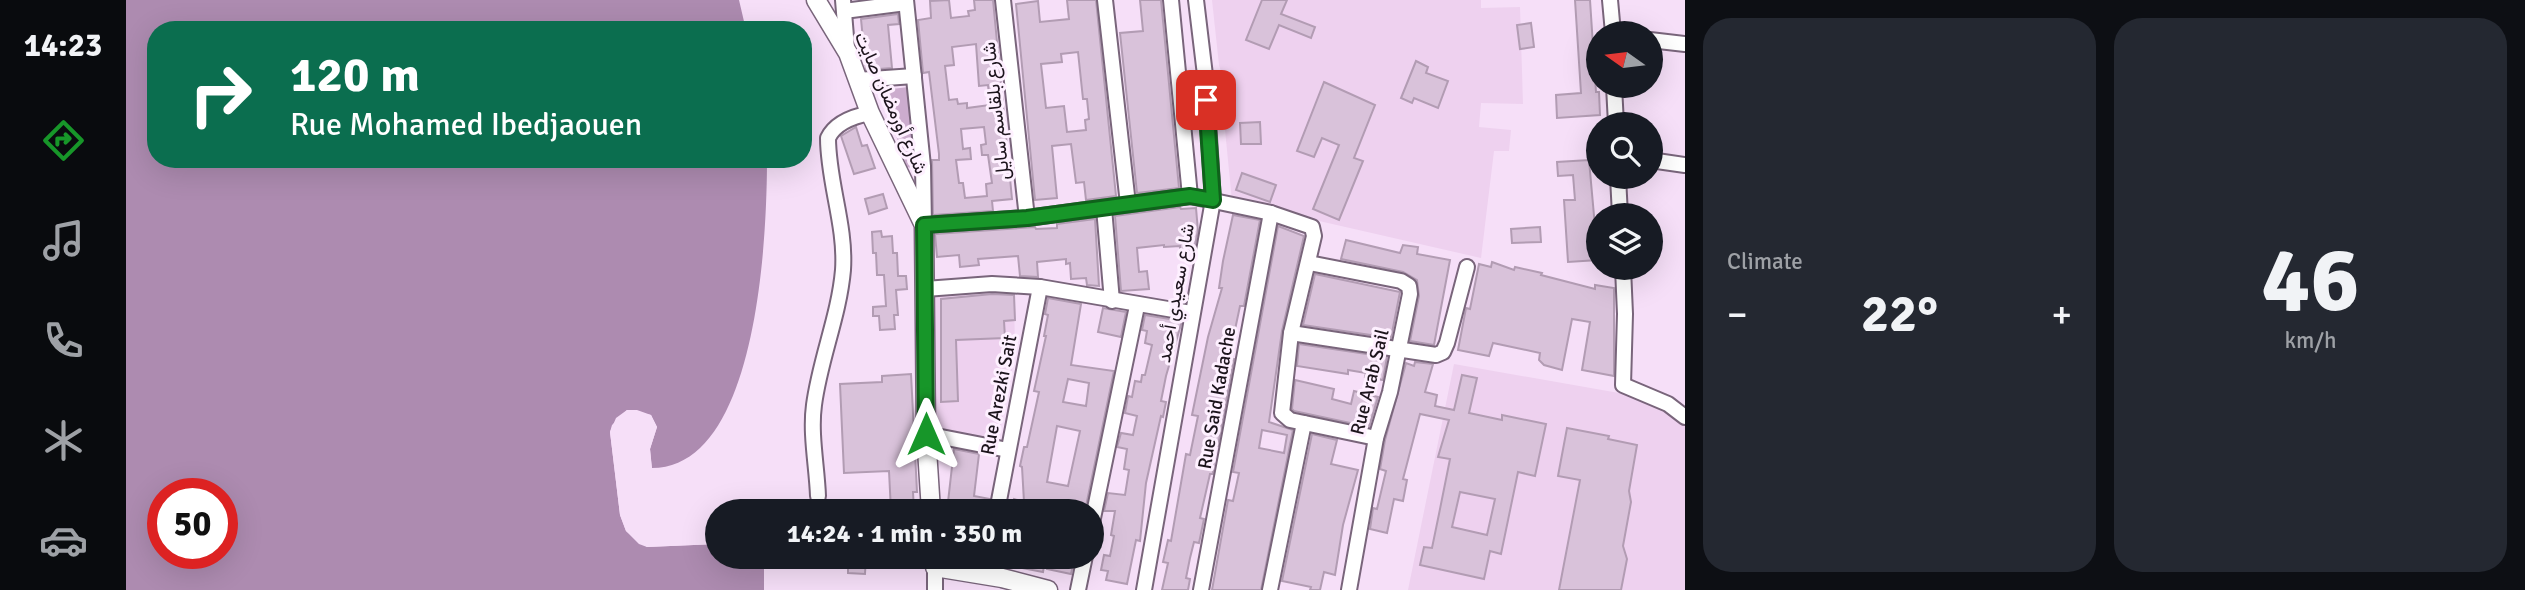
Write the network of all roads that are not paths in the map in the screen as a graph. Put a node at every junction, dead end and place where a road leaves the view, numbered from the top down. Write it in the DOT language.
graph roads {
  1 [pos="816,0"];
  2 [pos="1003,0"];
  3 [pos="1105,0"];
  4 [pos="1171,0"];
  5 [pos="1196,0"];
  6 [pos="1610,0"];
  7 [pos="906,1"];
  8 [pos="843,5"];
  9 [pos="1612,21"];
  10 [pos="1663,41"];
  11 [pos="1685,44"];
  12 [pos="848,53"];
  13 [pos="914,76"];
  14 [pos="857,80"];
  15 [pos="870,113"];
  16 [pos="1663,162"];
  17 [pos="1685,165"];
  18 [pos="1190,196"];
  19 [pos="1213,200"];
  20 [pos="1128,204"];
  21 [pos="1104,208"];
  22 [pos="1271,213"];
  23 [pos="1027,218"];
  24 [pos="924,225"];
  25 [pos="1309,262"];
  26 [pos="1468,267"];
  27 [pos="1624,280"];
  28 [pos="1040,287"];
  29 [pos="925,289"];
  30 [pos="1112,302"];
  31 [pos="1137,306"];
  32 [pos="1191,313"];
  33 [pos="1291,333"];
  34 [pos="1399,349"];
  35 [pos="1685,417"];
  36 [pos="1304,423"];
  37 [pos="926,434"];
  38 [pos="1376,438"];
  39 [pos="1008,450"];
  40 [pos="818,496"];
  41 [pos="930,499"];
  42 [pos="999,499"];
  43 [pos="1097,499"];
  44 [pos="934,569"];
  45 [pos="957,569"];
  46 [pos="1082,569"];
  47 [pos="997,581"];
  48 [pos="935,590"];
  49 [pos="1048,590"];
  50 [pos="1078,590"];
  51 [pos="1144,590"];
  52 [pos="1201,590"];
  53 [pos="1270,590"];
  54 [pos="1349,590"];
  1 -- 12 [label="main road, شارع أورمضان صايت"];
  2 -- 23 [label="street, شارع بلقاسم سايل"];
  3 -- 20 [label="street"];
  4 -- 18 [label="street"];
  5 -- 19 [label="street, شارع سعيدي أحمد"];
  6 -- 9 [label="street"];
  7 -- 8 [label="street"];
  7 -- 13 [label="street"];
  8 -- 12 [label="street"];
  10 -- 11 [label="street"];
  12 -- 14 [label="main road, شارع أورمضان صايت"];
  13 -- 14 [label="street"];
  13 -- 24 [label="street"];
  14 -- 15 [label="main road, شارع أورمضان صايت"];
  15 -- 24 [label="main road, شارع أورمضان صايت"];
  15 -- 40 [label="street"];
  16 -- 17 [label="street"];
  18 -- 19 [label="street"];
  18 -- 20 [label="street"];
  19 -- 22 [label="street"];
  19 -- 32 [label="street, شارع سعيدي أحمد"];
  20 -- 21 [label="street"];
  21 -- 23 [label="street"];
  21 -- 30 [label="street"];
  22 -- 25 [label="street"];
  22 -- 52 [label="street, Rue Said Kadache"];
  23 -- 24 [label="street"];
  24 -- 29 [label="main road"];
  25 -- 33 [label="street"];
  25 -- 34 [label="street, Rue Arab Sail"];
  26 -- 34 [label="street"];
  27 -- 35 [label="street"];
  28 -- 29 [label="street"];
  28 -- 30 [label="street"];
  28 -- 39 [label="street, Rue Arezki Sait"];
  29 -- 37 [label="main road"];
  30 -- 31 [label="street"];
  31 -- 32 [label="street"];
  31 -- 43 [label="street"];
  32 -- 51 [label="street, شارع سعيدي أحمد"];
  33 -- 34 [label="street"];
  33 -- 36 [label="street"];
  34 -- 38 [label="street, Rue Arab Sail"];
  36 -- 38 [label="street"];
  36 -- 53 [label="street"];
  37 -- 39 [label="street"];
  37 -- 41 [label="main road"];
  38 -- 54 [label="street, Rue Arab Sail"];
  39 -- 42 [label="street, Rue Arezki Sait"];
  44 -- 48 [label="street"];
  45 -- 47 [label="main road"];
  46 -- 50 [label="street"];
  47 -- 49 [label="main road"];
}
